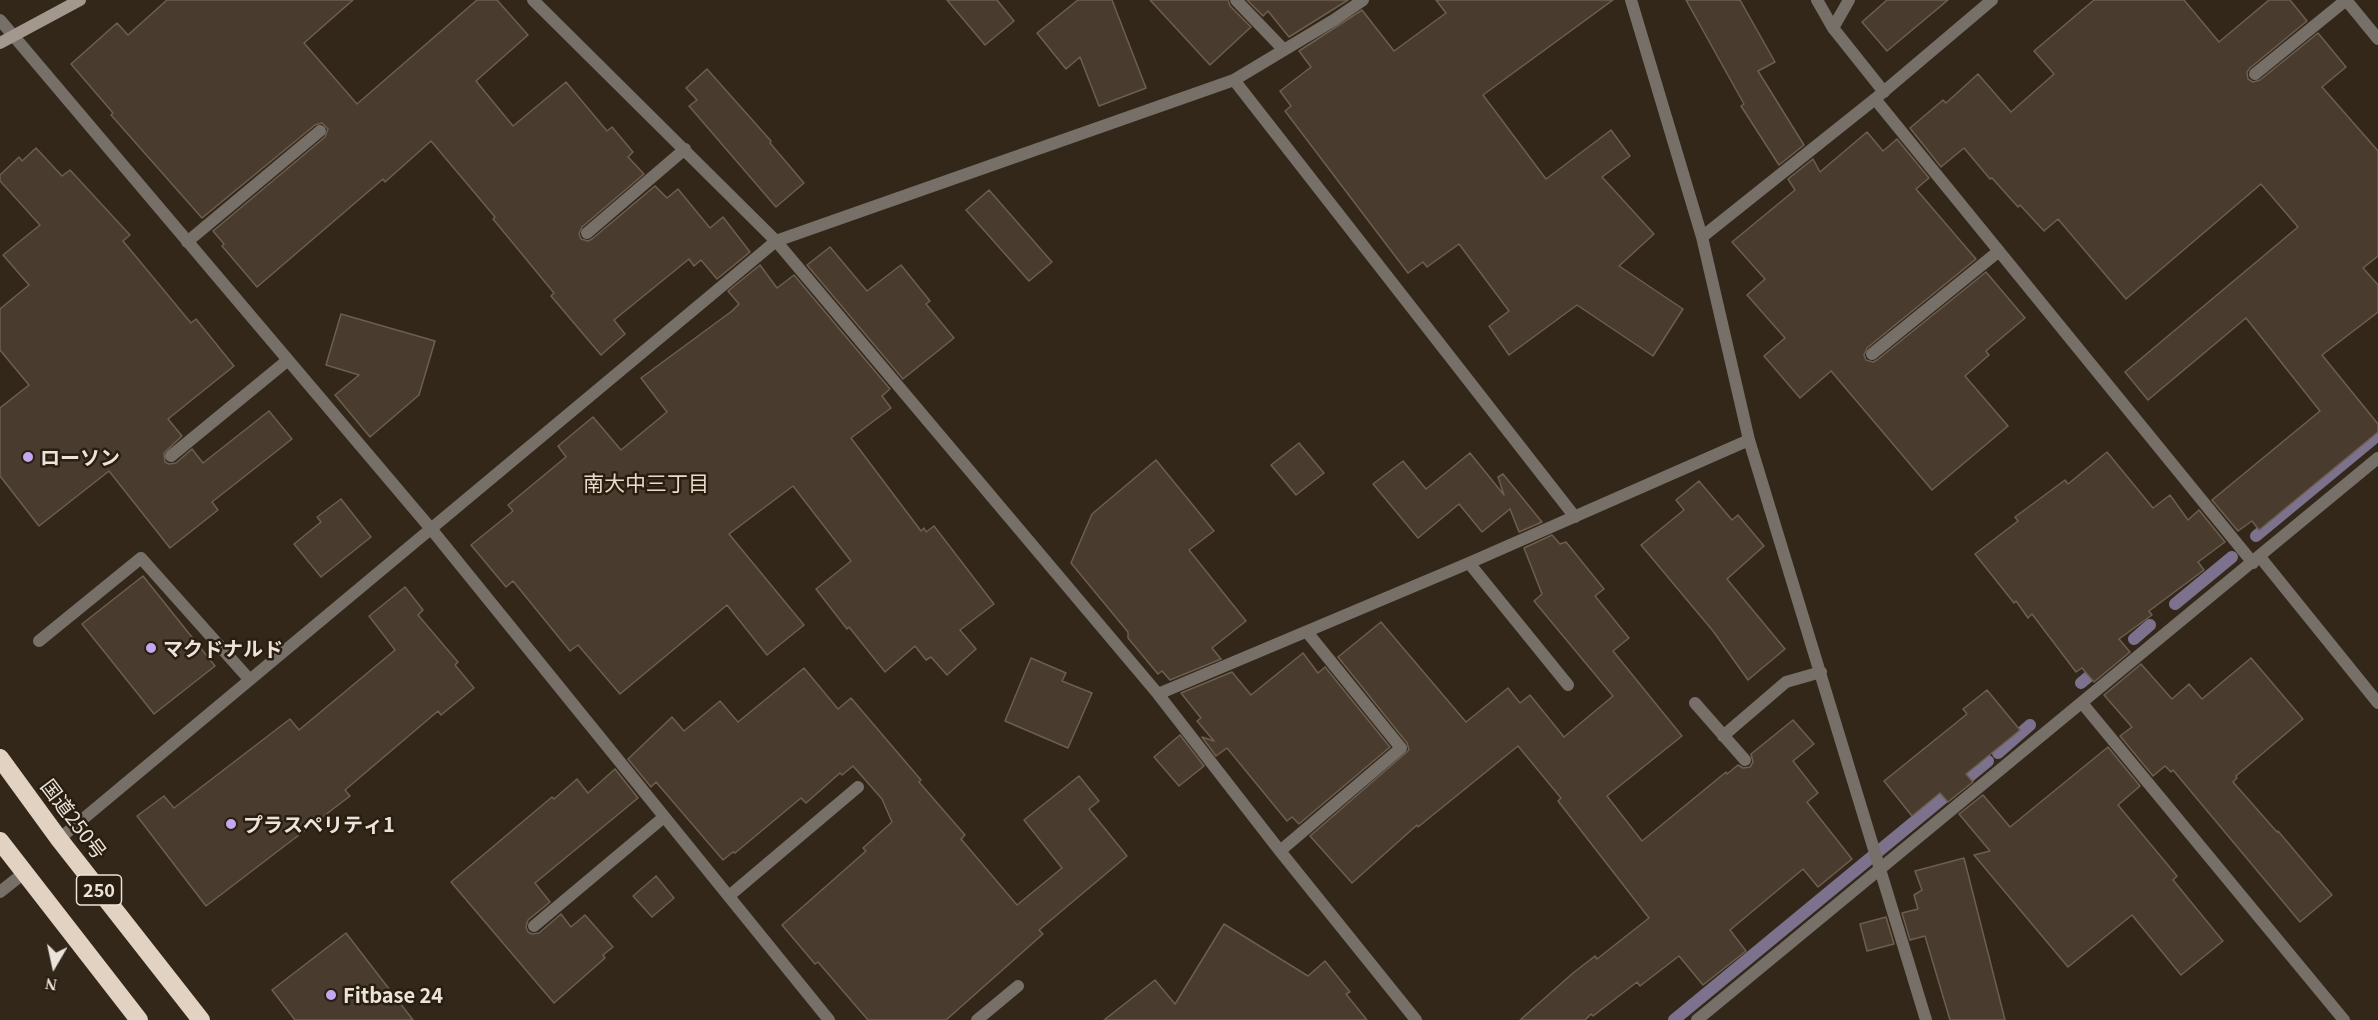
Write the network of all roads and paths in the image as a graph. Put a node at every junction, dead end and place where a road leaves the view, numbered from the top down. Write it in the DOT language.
graph roads {
  1 [pos="80,0"];
  2 [pos="533,0"];
  3 [pos="1236,0"];
  4 [pos="1363,0"];
  5 [pos="1631,0"];
  6 [pos="1817,0"];
  7 [pos="1849,0"];
  8 [pos="1992,0"];
  9 [pos="2346,0"];
  10 [pos="0,20"];
  11 [pos="1833,28"];
  12 [pos="13,36"];
  13 [pos="2378,39"];
  14 [pos="0,43"];
  15 [pos="1284,50"];
  16 [pos="2255,74"];
  17 [pos="1234,80"];
  18 [pos="1879,95"];
  19 [pos="320,131"];
  20 [pos="685,149"];
  21 [pos="586,233"];
  22 [pos="1702,237"];
  23 [pos="776,241"];
  24 [pos="188,242"];
  25 [pos="1999,251"];
  26 [pos="1872,354"];
  27 [pos="288,360"];
  28 [pos="1749,440"];
  29 [pos="171,456"];
  30 [pos="2378,458"];
  31 [pos="1575,517"];
  32 [pos="432,530"];
  33 [pos="2256,560"];
  34 [pos="1469,563"];
  35 [pos="1307,632"];
  36 [pos="39,641"];
  37 [pos="1821,672"];
  38 [pos="249,679"];
  39 [pos="1568,685"];
  40 [pos="1158,694"];
  41 [pos="2378,702"];
  42 [pos="1695,703"];
  43 [pos="2082,703"];
  44 [pos="1723,736"];
  45 [pos="0,758"];
  46 [pos="1745,760"];
  47 [pos="858,787"];
  48 [pos="664,817"];
  49 [pos="59,839"];
  50 [pos="0,842"];
  51 [pos="1280,851"];
  52 [pos="1882,868"];
  53 [pos="24,873"];
  54 [pos="0,892"];
  55 [pos="729,896"];
  56 [pos="534,926"];
  57 [pos="1018,986"];
  58 [pos="139,1020"];
  59 [pos="201,1020"];
  60 [pos="829,1020"];
  61 [pos="976,1020"];
  62 [pos="1416,1020"];
  63 [pos="1697,1020"];
  64 [pos="1926,1020"];
  65 [pos="2344,1020"];
  1 -- 12 [label="street"];
  2 -- 20 [label="street"];
  3 -- 15 [label="street"];
  4 -- 15 [label="street"];
  5 -- 22 [label="street"];
  6 -- 11 [label="street"];
  7 -- 11 [label="street"];
  8 -- 18 [label="street"];
  9 -- 13 [label="street"];
  9 -- 16 [label="street"];
  10 -- 12 [label="street"];
  11 -- 18 [label="street"];
  12 -- 14 [label="street"];
  12 -- 24 [label="street"];
  15 -- 17 [label="street"];
  17 -- 23 [label="street"];
  17 -- 31 [label="street"];
  18 -- 22 [label="street"];
  18 -- 25 [label="street"];
  19 -- 24 [label="street"];
  20 -- 21 [label="street"];
  20 -- 23 [label="street"];
  22 -- 28 [label="street"];
  23 -- 32 [label="street"];
  23 -- 40 [label="street"];
  24 -- 27 [label="street"];
  25 -- 26 [label="street"];
  25 -- 33 [label="street"];
  27 -- 29 [label="street"];
  27 -- 32 [label="street"];
  28 -- 31 [label="street"];
  28 -- 37 [label="street"];
  30 -- 33 [label="street"];
  31 -- 34 [label="street"];
  32 -- 38 [label="street"];
  32 -- 48 [label="street"];
  33 -- 41 [label="street"];
  33 -- 43 [label="street"];
  34 -- 35 [label="street"];
  34 -- 39 [label="street"];
  35 -- 40 [label="street"];
  35 -- 51 [label="street"];
  36 -- 38 [label="street"];
  37 -- 44 [label="street"];
  37 -- 52 [label="street"];
  38 -- 49 [label="street"];
  40 -- 51 [label="street"];
  42 -- 44 [label="street"];
  43 -- 52 [label="street"];
  43 -- 65 [label="street"];
  44 -- 46 [label="street"];
  45 -- 49 [label="highway, 国道250号 / 250"];
  47 -- 55 [label="street"];
  48 -- 55 [label="street"];
  48 -- 56 [label="street"];
  49 -- 59 [label="highway, 国道250号 / 250"];
  50 -- 53 [label="highway, 250"];
  51 -- 62 [label="street"];
  52 -- 63 [label="street"];
  52 -- 64 [label="street"];
  53 -- 54 [label="street"];
  53 -- 58 [label="highway, 250"];
  55 -- 60 [label="street"];
  57 -- 61 [label="street"];
}
